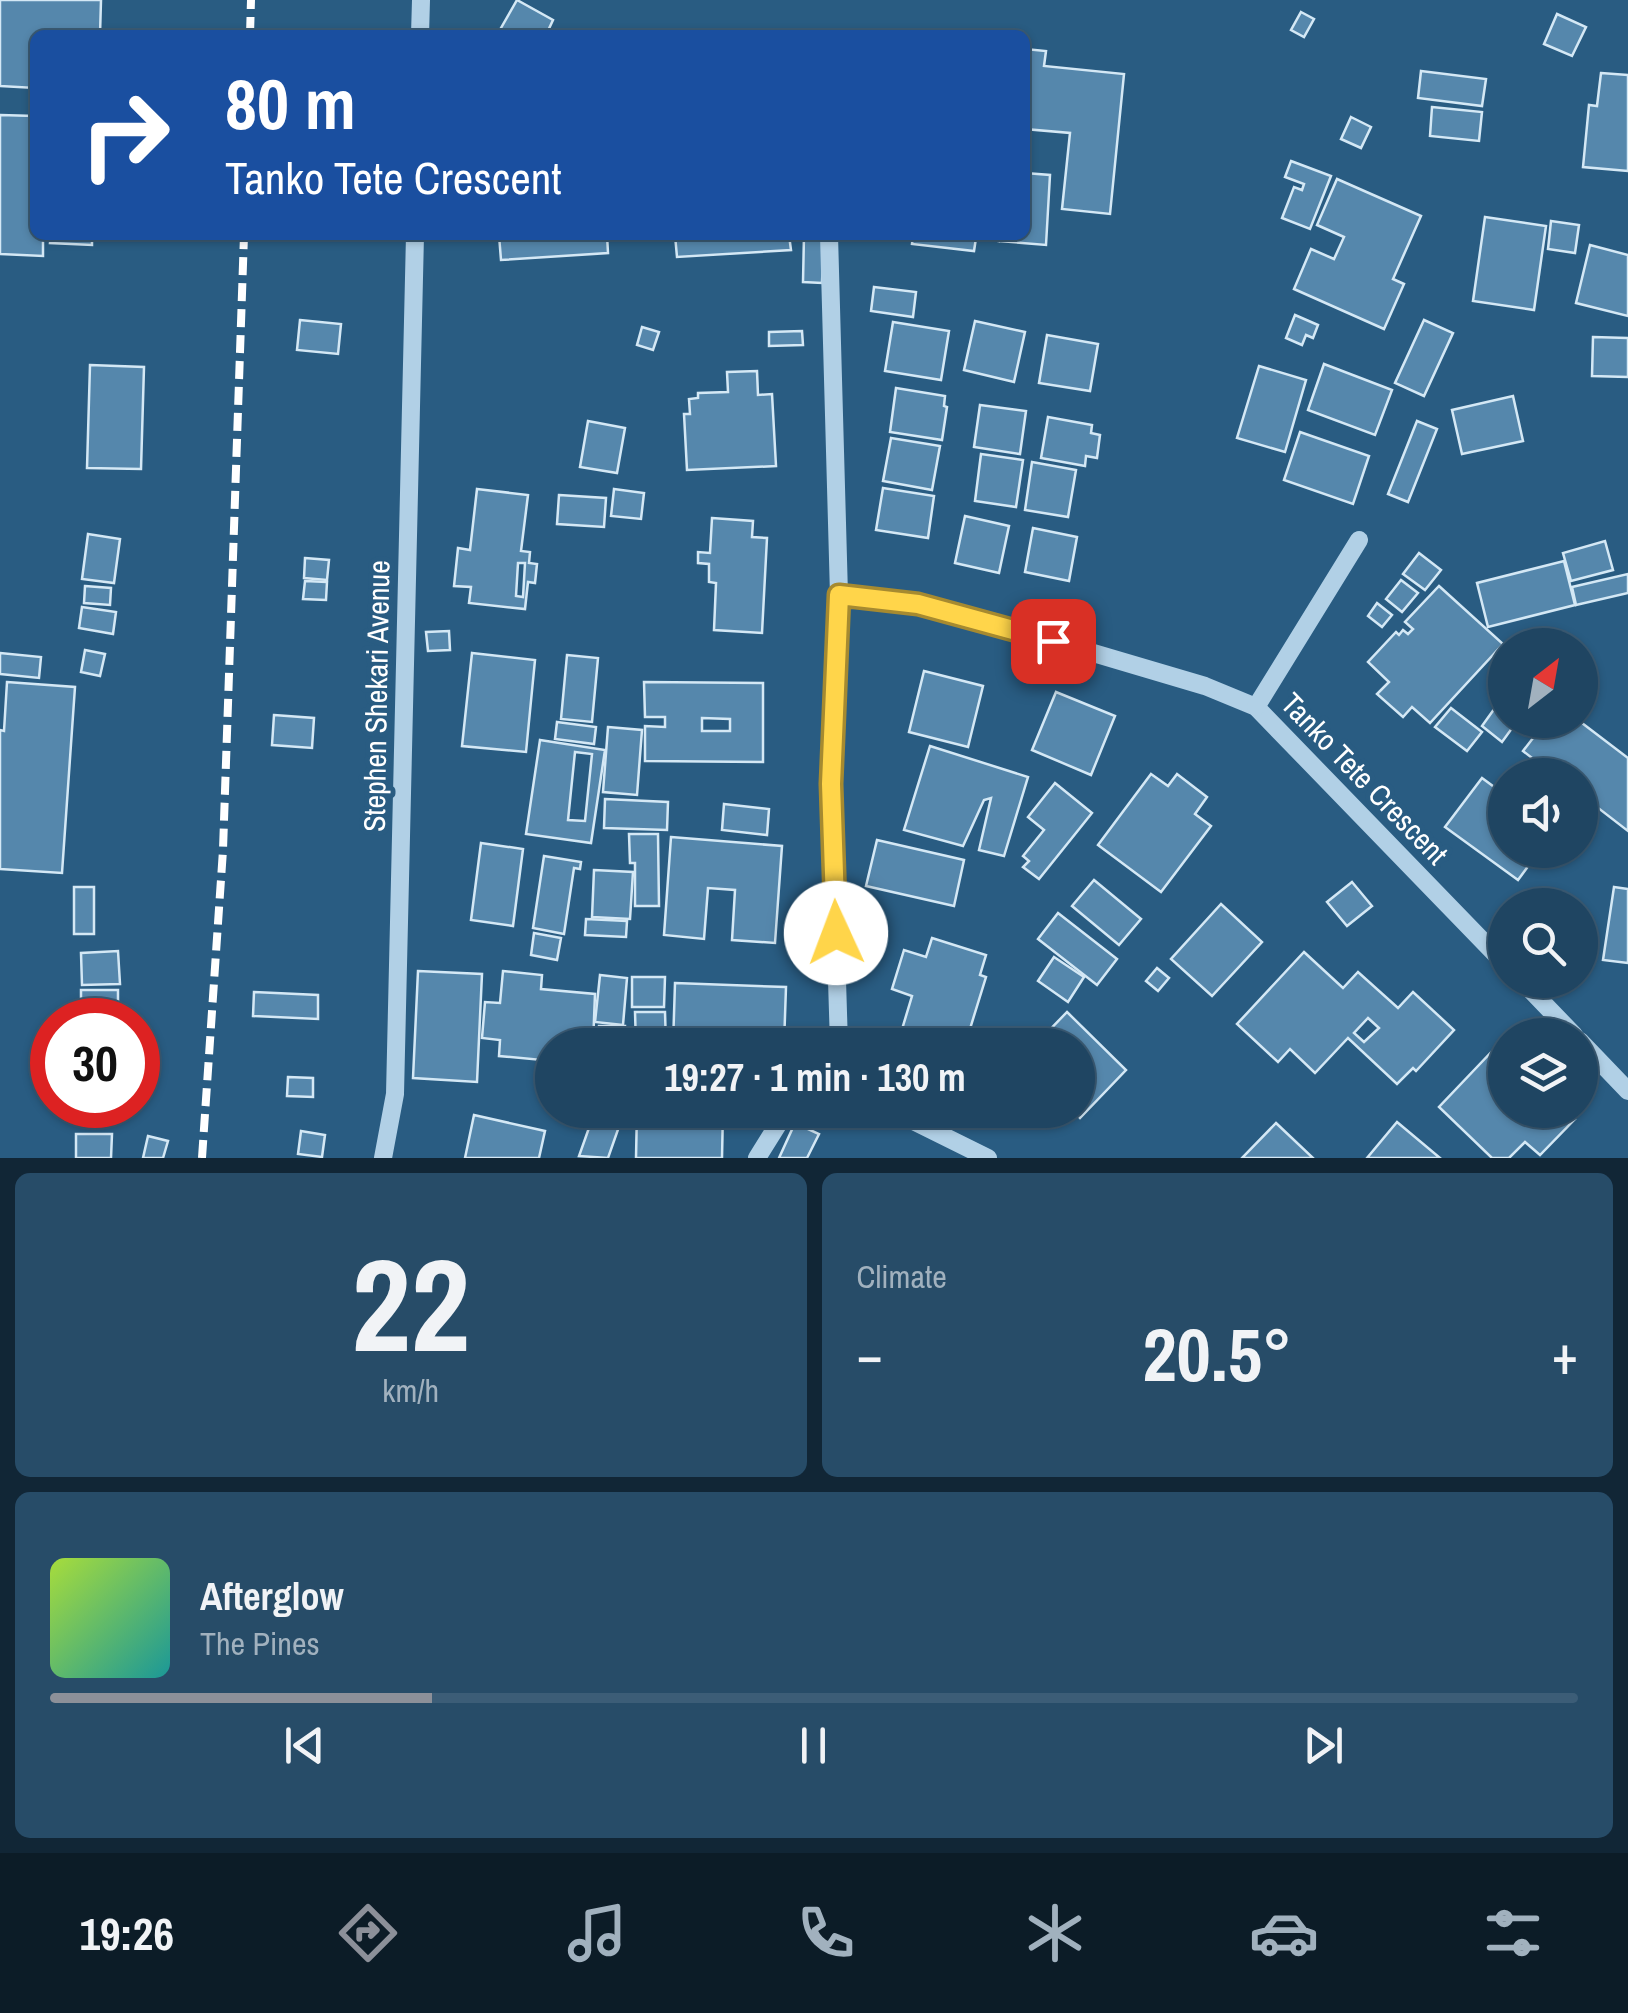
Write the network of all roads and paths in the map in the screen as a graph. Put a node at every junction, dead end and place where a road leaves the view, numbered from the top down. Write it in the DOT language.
graph roads {
  1 [pos="421,0"];
  2 [pos="420,30"];
  3 [pos="415,240"];
  4 [pos="829,240"];
  5 [pos="1359,540"];
  6 [pos="839,595"];
  7 [pos="1256,707"];
  8 [pos="1488,946"];
  9 [pos="1538,998"];
  10 [pos="1558,1018"];
  11 [pos="839,1028"];
  12 [pos="1598,1060"];
  13 [pos="1628,1091"];
  14 [pos="776,1128"];
  15 [pos="927,1128"];
  16 [pos="383,1158"];
  17 [pos="757,1158"];
  18 [pos="988,1158"];
  1 -- 2 [label="street"];
  3 -- 16 [label="street, Stephen Shekari Avenue"];
  4 -- 6 [label="street"];
  5 -- 7 [label="street"];
  6 -- 7 [label="street, Tanko Tete Crescent"];
  6 -- 11 [label="street"];
  7 -- 8 [label="street, Tanko Tete Crescent"];
  9 -- 10 [label="street"];
  12 -- 13 [label="street"];
  14 -- 17 [label="street"];
  15 -- 18 [label="street"];
}
